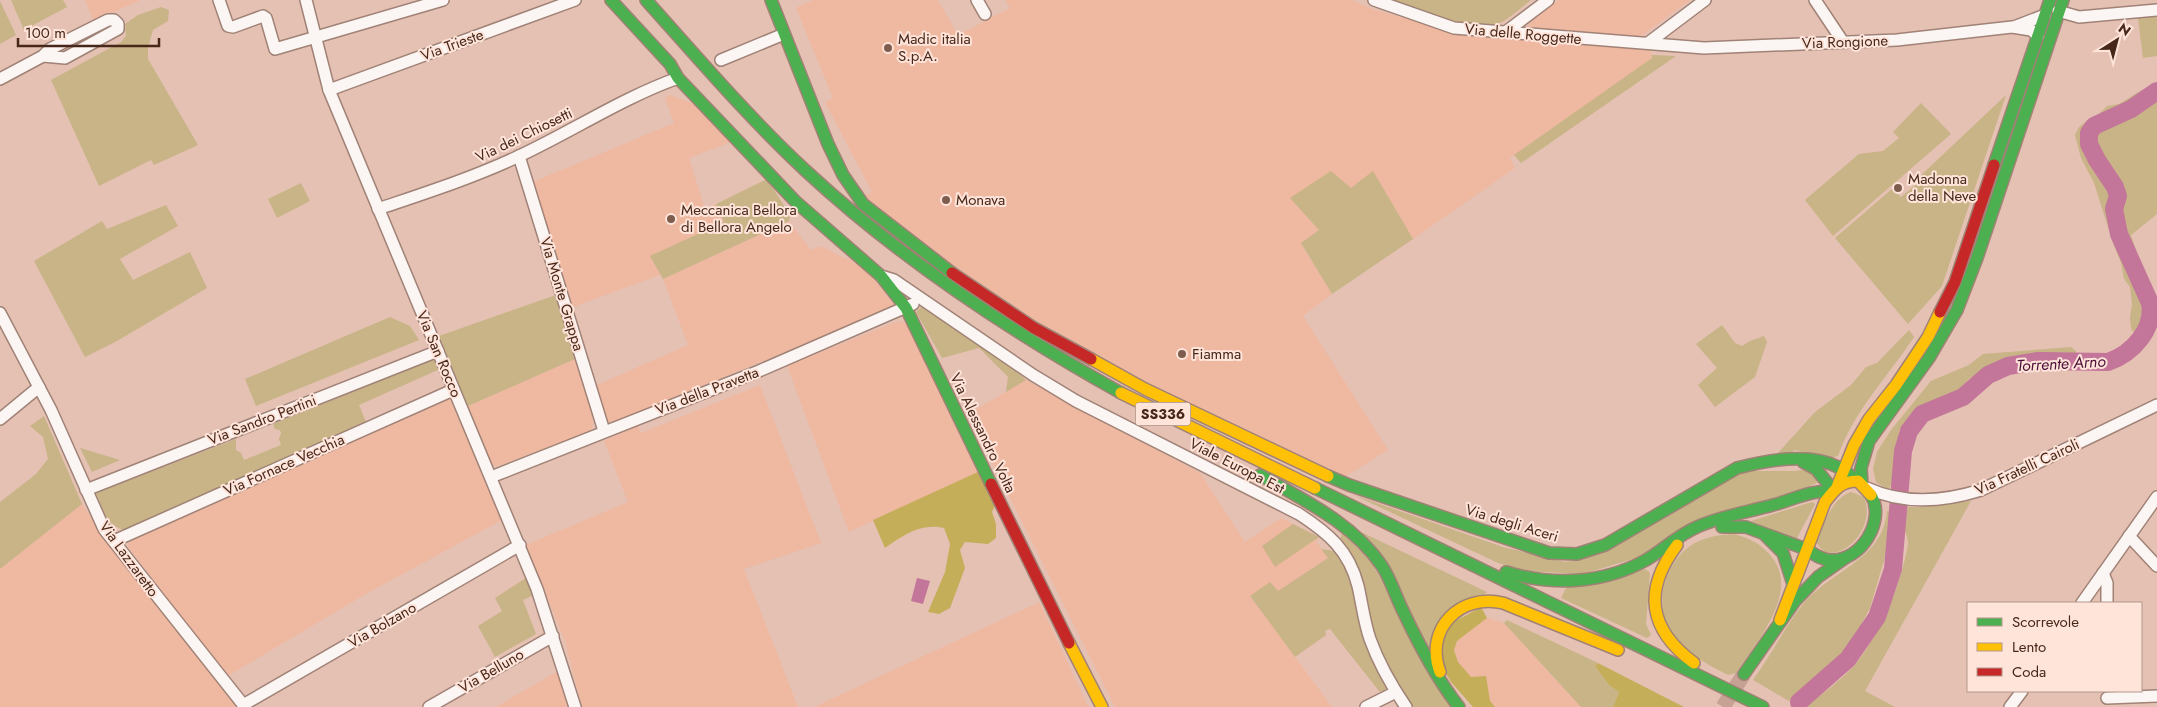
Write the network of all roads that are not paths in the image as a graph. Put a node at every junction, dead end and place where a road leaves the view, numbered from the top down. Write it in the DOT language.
graph roads {
  1 [pos="219,0"];
  2 [pos="306,0"];
  3 [pos="443,0"];
  4 [pos="575,0"];
  5 [pos="611,0"];
  6 [pos="771,0"];
  7 [pos="977,0"];
  8 [pos="1374,0"];
  9 [pos="1548,0"];
  10 [pos="1705,0"];
  11 [pos="1815,0"];
  12 [pos="2050,0"];
  13 [pos="642,4"];
  14 [pos="2061,6"];
  15 [pos="2157,10"];
  16 [pos="985,14"];
  17 [pos="2045,16"];
  18 [pos="2012,27"];
  19 [pos="1507,31"];
  20 [pos="784,34"];
  21 [pos="2038,36"];
  22 [pos="315,38"];
  23 [pos="1648,42"];
  24 [pos="1843,42"];
  25 [pos="1676,45"];
  26 [pos="43,56"];
  27 [pos="721,60"];
  28 [pos="678,78"];
  29 [pos="0,79"];
  30 [pos="329,90"];
  31 [pos="727,108"];
  32 [pos="769,152"];
  33 [pos="519,156"];
  34 [pos="789,171"];
  35 [pos="378,209"];
  36 [pos="881,276"];
  37 [pos="920,299"];
  38 [pos="906,308"];
  39 [pos="0,313"];
  40 [pos="438,351"];
  41 [pos="39,387"];
  42 [pos="453,390"];
  43 [pos="2157,405"];
  44 [pos="0,419"];
  45 [pos="604,431"];
  46 [pos="1849,454"];
  47 [pos="1799,460"];
  48 [pos="1824,463"];
  49 [pos="1843,471"];
  50 [pos="490,476"];
  51 [pos="1824,478"];
  52 [pos="1349,485"];
  53 [pos="1862,485"];
  54 [pos="86,490"];
  55 [pos="1834,490"];
  56 [pos="1817,492"];
  57 [pos="2157,497"];
  58 [pos="1891,498"];
  59 [pos="1875,520"];
  60 [pos="1359,523"];
  61 [pos="1764,534"];
  62 [pos="2129,536"];
  63 [pos="1421,539"];
  64 [pos="114,541"];
  65 [pos="520,545"];
  66 [pos="1806,548"];
  67 [pos="1848,555"];
  68 [pos="2157,566"];
  69 [pos="2103,574"];
  70 [pos="1793,584"];
  71 [pos="1493,589"];
  72 [pos="2083,602"];
  73 [pos="2107,602"];
  74 [pos="1780,620"];
  75 [pos="553,636"];
  76 [pos="1659,669"];
  77 [pos="1744,674"];
  78 [pos="1396,692"];
  79 [pos="2021,692"];
  80 [pos="2157,696"];
  81 [pos="2107,699"];
  82 [pos="244,706"];
  83 [pos="429,707"];
  84 [pos="575,707"];
  85 [pos="1102,707"];
  86 [pos="1366,707"];
  87 [pos="1406,707"];
  88 [pos="1459,707"];
  89 [pos="1468,707"];
  90 [pos="1736,707"];
  91 [pos="1763,707"];
  92 [pos="1770,707"];
  93 [pos="2010,707"];
  1 -- 22 [label="street"];
  2 -- 22 [label="street, Via San Rocco"];
  3 -- 22 [label="street"];
  4 -- 30 [label="street, Via Trieste"];
  5 -- 28 [label="main road"];
  6 -- 20 [label="main road"];
  7 -- 16 [label="street"];
  8 -- 19 [label="street, Via delle Roggette"];
  9 -- 19 [label="street"];
  10 -- 23 [label="street"];
  11 -- 24 [label="street"];
  12 -- 17 [label="main road"];
  13 -- 31 [label="main road, SS336"];
  13 -- 63 [label="main road, SS336"];
  14 -- 15 [label="street"];
  14 -- 53 [label="main road"];
  17 -- 18 [label="street, Via Rongione"];
  17 -- 21 [label="main road"];
  18 -- 21 [label="street, Via Rongione"];
  18 -- 24 [label="street, Via Rongione"];
  19 -- 23 [label="street, Via delle Roggette"];
  20 -- 27 [label="street"];
  20 -- 52 [label="main road, Viale Europa Est"];
  21 -- 46 [label="main road"];
  22 -- 30 [label="street, Via San Rocco"];
  23 -- 25 [label="street, Via delle Roggette"];
  24 -- 25 [label="street, Via Rongione"];
  26 -- 26 [label="street"];
  26 -- 29 [label="street"];
  28 -- 33 [label="street, Via dei Chiosetti"];
  28 -- 36 [label="main road, Via Alessandro Volta"];
  30 -- 35 [label="street, Via San Rocco"];
  32 -- 34 [label="main road"];
  33 -- 35 [label="street, Via dei Chiosetti"];
  33 -- 45 [label="street, Via Monte Grappa"];
  35 -- 40 [label="street, Via San Rocco"];
  36 -- 37 [label="street, Viale Europa Est"];
  36 -- 38 [label="main road, Via Alessandro Volta"];
  37 -- 38 [label="street, Via della Pravetta"];
  37 -- 78 [label="street, Viale Europa Est"];
  38 -- 45 [label="street, Via della Pravetta"];
  38 -- 85 [label="main road, Via Alessandro Volta"];
  39 -- 41 [label="street, Via Lazzaretto"];
  40 -- 42 [label="street, Via San Rocco"];
  40 -- 54 [label="street, Via Sandro Pertini"];
  41 -- 44 [label="street"];
  41 -- 54 [label="street, Via Lazzaretto"];
  42 -- 50 [label="street, Via San Rocco"];
  42 -- 64 [label="street, Via Fornace Vecchia"];
  43 -- 58 [label="street, Via Fratelli Cairoli"];
  45 -- 50 [label="street, Via della Pravetta"];
  46 -- 48 [label="main road"];
  46 -- 49 [label="main road"];
  47 -- 48 [label="main road, Via degli Aceri"];
  47 -- 51 [label="main road"];
  47 -- 52 [label="main road, Via degli Aceri"];
  48 -- 49 [label="main road"];
  49 -- 53 [label="main road"];
  49 -- 55 [label="main road"];
  50 -- 65 [label="street, Via San Rocco"];
  51 -- 55 [label="main road"];
  51 -- 56 [label="main road"];
  53 -- 55 [label="main road"];
  53 -- 58 [label="street, Via Fratelli Cairoli"];
  53 -- 59 [label="main road"];
  54 -- 64 [label="street, Via Lazzaretto"];
  55 -- 56 [label="main road"];
  55 -- 66 [label="main road"];
  56 -- 63 [label="main road"];
  57 -- 62 [label="street"];
  58 -- 59 [label="street"];
  59 -- 67 [label="main road"];
  60 -- 88 [label="main road"];
  61 -- 66 [label="main road"];
  61 -- 70 [label="main road"];
  61 -- 92 [label="main road"];
  62 -- 68 [label="street"];
  62 -- 69 [label="street"];
  63 -- 91 [label="main road, SS336"];
  64 -- 82 [label="street, Via Lazzaretto"];
  65 -- 75 [label="street, Via San Rocco"];
  65 -- 82 [label="street, Via Bolzano"];
  66 -- 67 [label="main road"];
  66 -- 70 [label="main road"];
  67 -- 74 [label="main road"];
  69 -- 72 [label="street"];
  69 -- 73 [label="street"];
  70 -- 74 [label="main road"];
  71 -- 89 [label="main road"];
  74 -- 77 [label="main road"];
  75 -- 83 [label="street, Via Belluno"];
  75 -- 84 [label="street, Via San Rocco"];
  76 -- 90 [label="main road"];
  78 -- 86 [label="street"];
  78 -- 87 [label="street, Viale Europa Est"];
  79 -- 93 [label="street"];
  80 -- 81 [label="street"];
}
